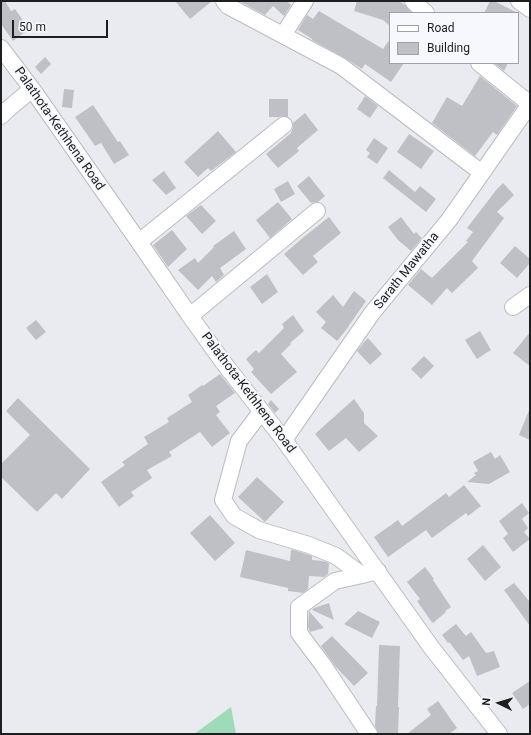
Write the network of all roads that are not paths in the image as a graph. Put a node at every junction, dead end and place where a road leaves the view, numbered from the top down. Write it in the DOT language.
graph roads {
  1 [pos="224,1"];
  2 [pos="305,1"];
  3 [pos="413,1"];
  4 [pos="519,1"];
  5 [pos="530,9"];
  6 [pos="425,12"];
  7 [pos="283,35"];
  8 [pos="1,48"];
  9 [pos="480,64"];
  10 [pos="32,89"];
  11 [pos="530,104"];
  12 [pos="1,116"];
  13 [pos="284,125"];
  14 [pos="482,173"];
  15 [pos="317,211"];
  16 [pos="139,242"];
  17 [pos="530,295"];
  18 [pos="513,307"];
  19 [pos="190,316"];
  20 [pos="262,412"];
  21 [pos="284,440"];
  22 [pos="378,571"];
  23 [pos="362,575"];
  24 [pos="369,734"];
  25 [pos="499,734"];
  1 -- 7 [label="street"];
  2 -- 7 [label="street"];
  3 -- 6 [label="street"];
  4 -- 5 [label="street"];
  7 -- 14 [label="street"];
  8 -- 10 [label="street, Palathota-Kethhena Road"];
  9 -- 11 [label="street"];
  10 -- 12 [label="street"];
  10 -- 16 [label="street, Palathota-Kethhena Road"];
  11 -- 14 [label="street, Sarath Mawatha"];
  13 -- 16 [label="street"];
  14 -- 21 [label="street, Sarath Mawatha"];
  15 -- 19 [label="street"];
  16 -- 19 [label="street, Palathota-Kethhena Road"];
  17 -- 18 [label="street"];
  19 -- 20 [label="street, Palathota-Kethhena Road"];
  20 -- 21 [label="street, Palathota-Kethhena Road"];
  20 -- 23 [label="street"];
  21 -- 22 [label="street, Palathota-Kethhena Road"];
  22 -- 23 [label="street"];
  22 -- 25 [label="street, Palathota-Kethhena Road"];
  23 -- 24 [label="street"];
}
